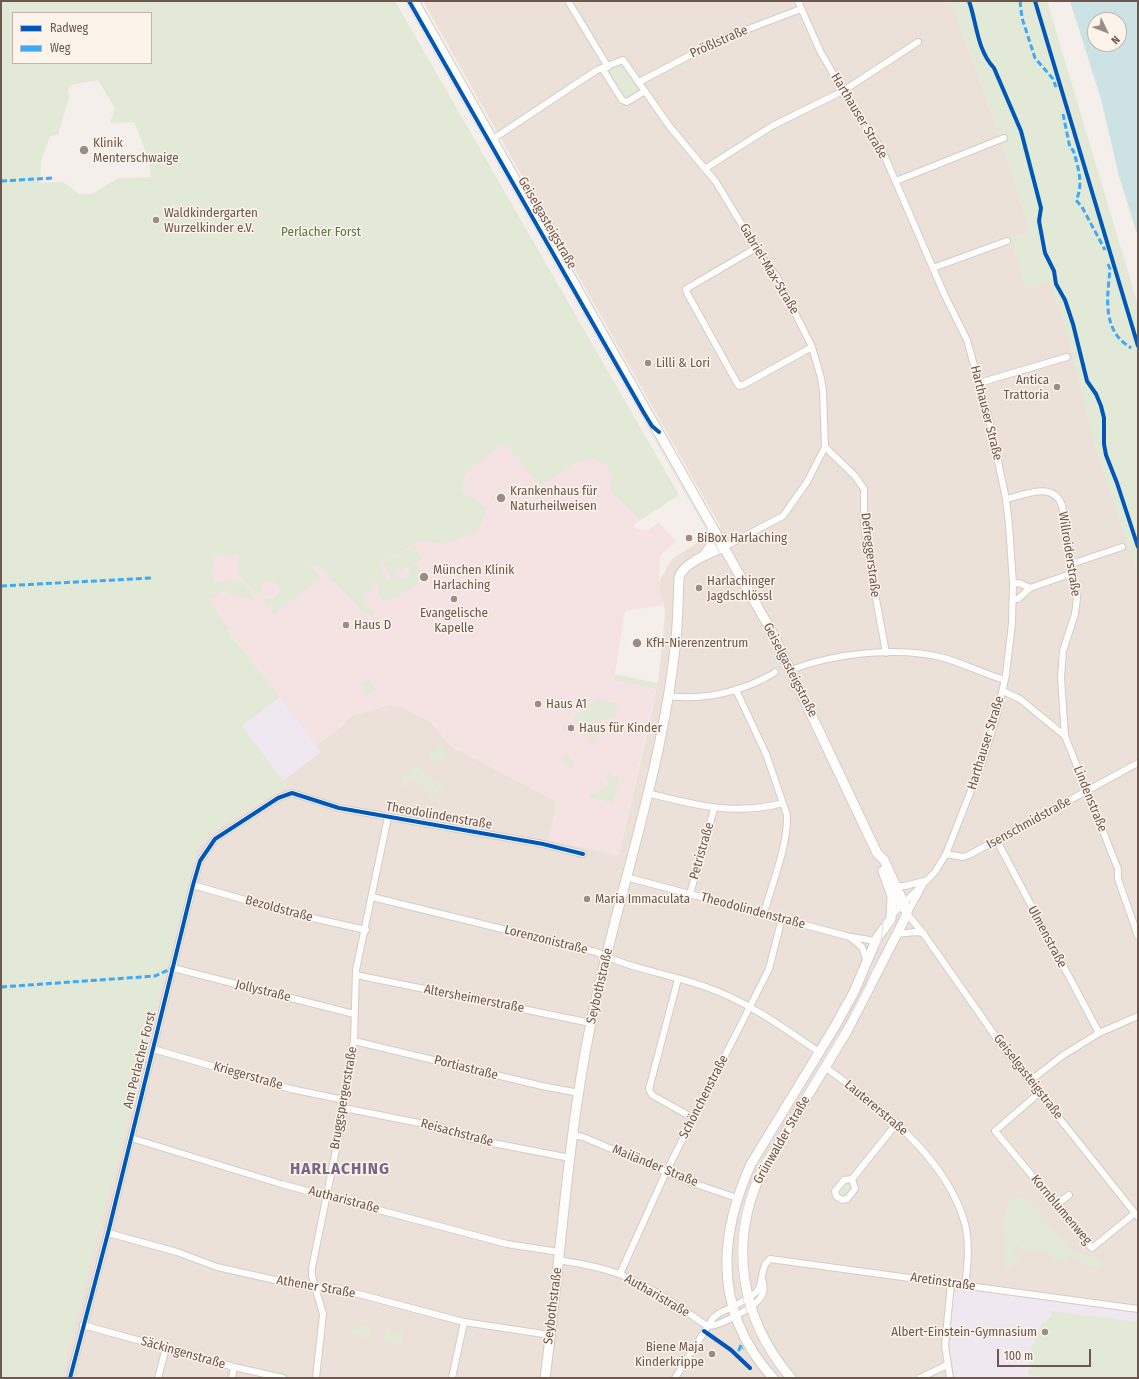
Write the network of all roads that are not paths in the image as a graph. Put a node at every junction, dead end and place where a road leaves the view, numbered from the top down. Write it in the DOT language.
graph roads {
  1 [pos="414,1"];
  2 [pos="568,1"];
  3 [pos="798,1"];
  4 [pos="801,8"];
  5 [pos="918,42"];
  6 [pos="605,68"];
  7 [pos="639,82"];
  8 [pos="645,91"];
  9 [pos="843,91"];
  10 [pos="1004,138"];
  11 [pos="493,139"];
  12 [pos="706,168"];
  13 [pos="896,180"];
  14 [pos="1006,241"];
  15 [pos="756,248"];
  16 [pos="933,268"];
  17 [pos="812,346"];
  18 [pos="1066,357"];
  19 [pos="979,383"];
  20 [pos="825,447"];
  21 [pos="1006,499"];
  22 [pos="712,524"];
  23 [pos="724,547"];
  24 [pos="1122,547"];
  25 [pos="702,558"];
  26 [pos="1071,564"];
  27 [pos="1073,573"];
  28 [pos="1013,584"];
  29 [pos="1030,588"];
  30 [pos="1014,599"];
  31 [pos="886,653"];
  32 [pos="791,670"];
  33 [pos="775,672"];
  34 [pos="1005,680"];
  35 [pos="736,690"];
  36 [pos="1003,691"];
  37 [pos="668,696"];
  38 [pos="1065,736"];
  39 [pos="1138,763"];
  40 [pos="1086,791"];
  41 [pos="647,792"];
  42 [pos="294,793"];
  43 [pos="783,803"];
  44 [pos="714,809"];
  45 [pos="388,817"];
  46 [pos="997,841"];
  47 [pos="877,853"];
  48 [pos="583,854"];
  49 [pos="946,854"];
  50 [pos="626,876"];
  51 [pos="926,880"];
  52 [pos="193,885"];
  53 [pos="896,886"];
  54 [pos="690,894"];
  55 [pos="892,896"];
  56 [pos="372,897"];
  57 [pos="902,904"];
  58 [pos="764,913"];
  59 [pos="893,914"];
  60 [pos="907,914"];
  61 [pos="782,918"];
  62 [pos="366,930"];
  63 [pos="896,934"];
  64 [pos="922,934"];
  65 [pos="1138,936"];
  66 [pos="850,937"];
  67 [pos="875,941"];
  68 [pos="887,952"];
  69 [pos="606,957"];
  70 [pos="867,962"];
  71 [pos="173,968"];
  72 [pos="356,975"];
  73 [pos="678,979"];
  74 [pos="750,1007"];
  75 [pos="354,1014"];
  76 [pos="1138,1016"];
  77 [pos="591,1023"];
  78 [pos="1099,1033"];
  79 [pos="354,1041"];
  80 [pos="154,1049"];
  81 [pos="819,1052"];
  82 [pos="825,1067"];
  83 [pos="1030,1082"];
  84 [pos="579,1093"];
  85 [pos="1040,1093"];
  86 [pos="344,1100"];
  87 [pos="344,1108"];
  88 [pos="693,1118"];
  89 [pos="897,1123"];
  90 [pos="573,1134"];
  91 [pos="131,1138"];
  92 [pos="570,1158"];
  93 [pos="666,1172"];
  94 [pos="852,1179"];
  95 [pos="1069,1194"];
  96 [pos="328,1195"];
  97 [pos="737,1198"];
  98 [pos="1056,1205"];
  99 [pos="1137,1215"];
  100 [pos="108,1233"];
  101 [pos="559,1256"];
  102 [pos="620,1274"];
  103 [pos="951,1283"];
  104 [pos="965,1285"];
  105 [pos="316,1286"];
  106 [pos="750,1302"];
  107 [pos="732,1306"];
  108 [pos="1138,1309"];
  109 [pos="734,1316"];
  110 [pos="464,1322"];
  111 [pos="83,1325"];
  112 [pos="707,1326"];
  113 [pos="550,1335"];
  114 [pos="166,1348"];
  115 [pos="946,1365"];
  116 [pos="234,1367"];
  117 [pos="70,1378"];
  118 [pos="158,1378"];
  119 [pos="232,1378"];
  120 [pos="283,1378"];
  121 [pos="316,1378"];
  122 [pos="452,1378"];
  123 [pos="545,1378"];
  124 [pos="674,1378"];
  125 [pos="773,1378"];
  126 [pos="790,1378"];
  127 [pos="920,1378"];
  128 [pos="950,1378"];
  1 -- 11 [label="main road, Geiselgasteigstraße"];
  2 -- 6 [label="street"];
  3 -- 4 [label="street, Harthauser Straße"];
  4 -- 7 [label="street, Prößlstraße"];
  4 -- 9 [label="street, Harthauser Straße"];
  5 -- 9 [label="street"];
  6 -- 7 [label="street, Gabriel-Max-Straße"];
  6 -- 8 [label="street"];
  6 -- 11 [label="street"];
  7 -- 8 [label="street, Gabriel-Max-Straße"];
  8 -- 12 [label="street, Gabriel-Max-Straße"];
  9 -- 12 [label="street"];
  9 -- 13 [label="street, Harthauser Straße"];
  10 -- 13 [label="street"];
  11 -- 22 [label="main road, Geiselgasteigstraße"];
  12 -- 15 [label="street, Gabriel-Max-Straße"];
  13 -- 16 [label="street, Harthauser Straße"];
  14 -- 16 [label="street"];
  15 -- 17 [label="street, Gabriel-Max-Straße"];
  15 -- 17 [label="street"];
  16 -- 19 [label="street, Harthauser Straße"];
  17 -- 20 [label="street, Gabriel-Max-Straße"];
  18 -- 19 [label="street"];
  19 -- 21 [label="street, Harthauser Straße"];
  20 -- 23 [label="street, Gabriel-Max-Straße"];
  20 -- 31 [label="street, Defreggerstraße"];
  21 -- 26 [label="street, Willroiderstraße"];
  21 -- 28 [label="street, Harthauser Straße"];
  22 -- 23 [label="main road, Geiselgasteigstraße"];
  22 -- 25 [label="main road"];
  23 -- 25 [label="main road, Seybothstraße"];
  23 -- 32 [label="main road, Geiselgasteigstraße"];
  24 -- 26 [label="street"];
  25 -- 37 [label="main road, Seybothstraße"];
  26 -- 27 [label="street, Willroiderstraße"];
  27 -- 29 [label="street"];
  27 -- 38 [label="street, Willroiderstraße"];
  28 -- 29 [label="street"];
  28 -- 30 [label="street, Harthauser Straße"];
  29 -- 30 [label="street"];
  30 -- 34 [label="street, Harthauser Straße"];
  31 -- 32 [label="street"];
  31 -- 34 [label="street"];
  32 -- 47 [label="main road, Geiselgasteigstraße"];
  33 -- 35 [label="street"];
  34 -- 36 [label="street, Harthauser Straße"];
  35 -- 37 [label="street"];
  35 -- 43 [label="street"];
  36 -- 38 [label="street"];
  36 -- 49 [label="street, Harthauser Straße"];
  37 -- 41 [label="main road, Seybothstraße"];
  38 -- 40 [label="street, Lindenstraße"];
  39 -- 40 [label="street, Isenschmidstraße"];
  40 -- 46 [label="street, Isenschmidstraße"];
  40 -- 65 [label="street, Lindenstraße"];
  41 -- 44 [label="street"];
  41 -- 50 [label="main road, Seybothstraße"];
  42 -- 45 [label="street, Theodolindenstraße"];
  42 -- 52 [label="street, Am Perlacher Forst"];
  43 -- 44 [label="street"];
  43 -- 58 [label="street"];
  44 -- 54 [label="street, Petristraße"];
  45 -- 48 [label="street, Theodolindenstraße"];
  45 -- 56 [label="street, Bruggspergerstraße"];
  46 -- 49 [label="street, Isenschmidstraße"];
  46 -- 78 [label="street, Ulmenstraße"];
  47 -- 53 [label="main road, Geiselgasteigstraße"];
  47 -- 55 [label="main road"];
  49 -- 51 [label="street"];
  50 -- 54 [label="street, Theodolindenstraße"];
  50 -- 69 [label="main road, Seybothstraße"];
  51 -- 53 [label="street"];
  51 -- 57 [label="street"];
  51 -- 60 [label="street"];
  52 -- 62 [label="street, Bezoldstraße"];
  52 -- 71 [label="street, Am Perlacher Forst"];
  53 -- 57 [label="main road, Geiselgasteigstraße"];
  54 -- 58 [label="street, Theodolindenstraße"];
  55 -- 57 [label="street, Geiselgasteigstraße"];
  55 -- 59 [label="main road"];
  56 -- 62 [label="street, Bruggspergerstraße"];
  56 -- 69 [label="street, Lorenzonistraße"];
  57 -- 59 [label="street"];
  57 -- 60 [label="main road, Geiselgasteigstraße"];
  58 -- 61 [label="street, Theodolindenstraße"];
  59 -- 67 [label="main road, Grünwalder Straße"];
  60 -- 63 [label="main road, Grünwalder Straße"];
  60 -- 64 [label="street, Geiselgasteigstraße"];
  61 -- 66 [label="street, Theodolindenstraße"];
  61 -- 74 [label="street, Schönchenstraße"];
  62 -- 72 [label="street, Bruggspergerstraße"];
  63 -- 64 [label="street"];
  63 -- 68 [label="main road, Grünwalder Straße"];
  64 -- 83 [label="street, Geiselgasteigstraße"];
  66 -- 67 [label="street, Theodolindenstraße"];
  66 -- 70 [label="street"];
  67 -- 68 [label="main road"];
  67 -- 70 [label="main road, Grünwalder Straße"];
  68 -- 82 [label="main road, Grünwalder Straße"];
  69 -- 73 [label="street, Lorenzonistraße"];
  69 -- 77 [label="main road, Seybothstraße"];
  70 -- 81 [label="main road, Grünwalder Straße"];
  71 -- 75 [label="street, Jollystraße"];
  71 -- 80 [label="street, Am Perlacher Forst"];
  72 -- 75 [label="street, Bruggspergerstraße"];
  72 -- 77 [label="street, Altersheimerstraße"];
  73 -- 74 [label="street, Lorenzonistraße"];
  73 -- 88 [label="street"];
  74 -- 81 [label="street, Lorenzonistraße"];
  74 -- 88 [label="street, Schönchenstraße"];
  75 -- 79 [label="street, Bruggspergerstraße"];
  76 -- 78 [label="street"];
  77 -- 84 [label="main road, Seybothstraße"];
  78 -- 83 [label="street"];
  79 -- 84 [label="street, Portiastraße"];
  79 -- 86 [label="street, Bruggspergerstraße"];
  80 -- 86 [label="street, Kriegerstraße"];
  80 -- 91 [label="street, Am Perlacher Forst"];
  81 -- 97 [label="main road, Grünwalder Straße"];
  82 -- 89 [label="street, Lautererstraße"];
  82 -- 106 [label="main road, Grünwalder Straße"];
  83 -- 85 [label="street, Geiselgasteigstraße"];
  84 -- 90 [label="main road, Seybothstraße"];
  85 -- 98 [label="street, Kornblumenweg"];
  85 -- 99 [label="street, Geiselgasteigstraße"];
  86 -- 87 [label="street, Bruggspergerstraße"];
  87 -- 92 [label="street, Reisachstraße"];
  87 -- 96 [label="street, Bruggspergerstraße"];
  88 -- 93 [label="street, Schönchenstraße"];
  89 -- 94 [label="street"];
  89 -- 104 [label="street, Lautererstraße"];
  90 -- 92 [label="main road, Seybothstraße"];
  90 -- 93 [label="street, Mailänder Straße"];
  91 -- 96 [label="street, Autharistraße"];
  91 -- 100 [label="street, Am Perlacher Forst"];
  92 -- 101 [label="main road, Seybothstraße"];
  93 -- 97 [label="street, Mailänder Straße"];
  93 -- 102 [label="street, Schönchenstraße"];
  95 -- 98 [label="street"];
  96 -- 101 [label="street, Autharistraße"];
  96 -- 105 [label="street, Bruggspergerstraße"];
  97 -- 107 [label="main road, Grünwalder Straße"];
  98 -- 99 [label="street, Kornblumenweg"];
  100 -- 105 [label="street, Athener Straße"];
  100 -- 111 [label="street, Am Perlacher Forst"];
  101 -- 102 [label="street, Autharistraße"];
  101 -- 113 [label="main road, Seybothstraße"];
  102 -- 112 [label="street, Autharistraße"];
  103 -- 104 [label="street, Aretinstraße"];
  103 -- 106 [label="street, Aretinstraße"];
  103 -- 115 [label="street"];
  104 -- 108 [label="street, Aretinstraße"];
  105 -- 110 [label="street, Athener Straße"];
  105 -- 121 [label="street, Bruggspergerstraße"];
  106 -- 107 [label="street"];
  106 -- 109 [label="street"];
  106 -- 126 [label="main road, Grünwalder Straße"];
  107 -- 109 [label="main road, Grünwalder Straße"];
  107 -- 112 [label="street"];
  109 -- 112 [label="street"];
  109 -- 125 [label="main road, Grünwalder Straße"];
  110 -- 113 [label="street, Athener Straße"];
  110 -- 122 [label="street"];
  111 -- 114 [label="street, Säckingenstraße"];
  111 -- 117 [label="street, Am Perlacher Forst"];
  112 -- 124 [label="street"];
  113 -- 123 [label="main road, Seybothstraße"];
  114 -- 116 [label="street, Säckingenstraße"];
  114 -- 118 [label="street"];
  115 -- 127 [label="street"];
  115 -- 128 [label="street"];
  116 -- 119 [label="street"];
  116 -- 120 [label="street, Säckingenstraße"];
}
